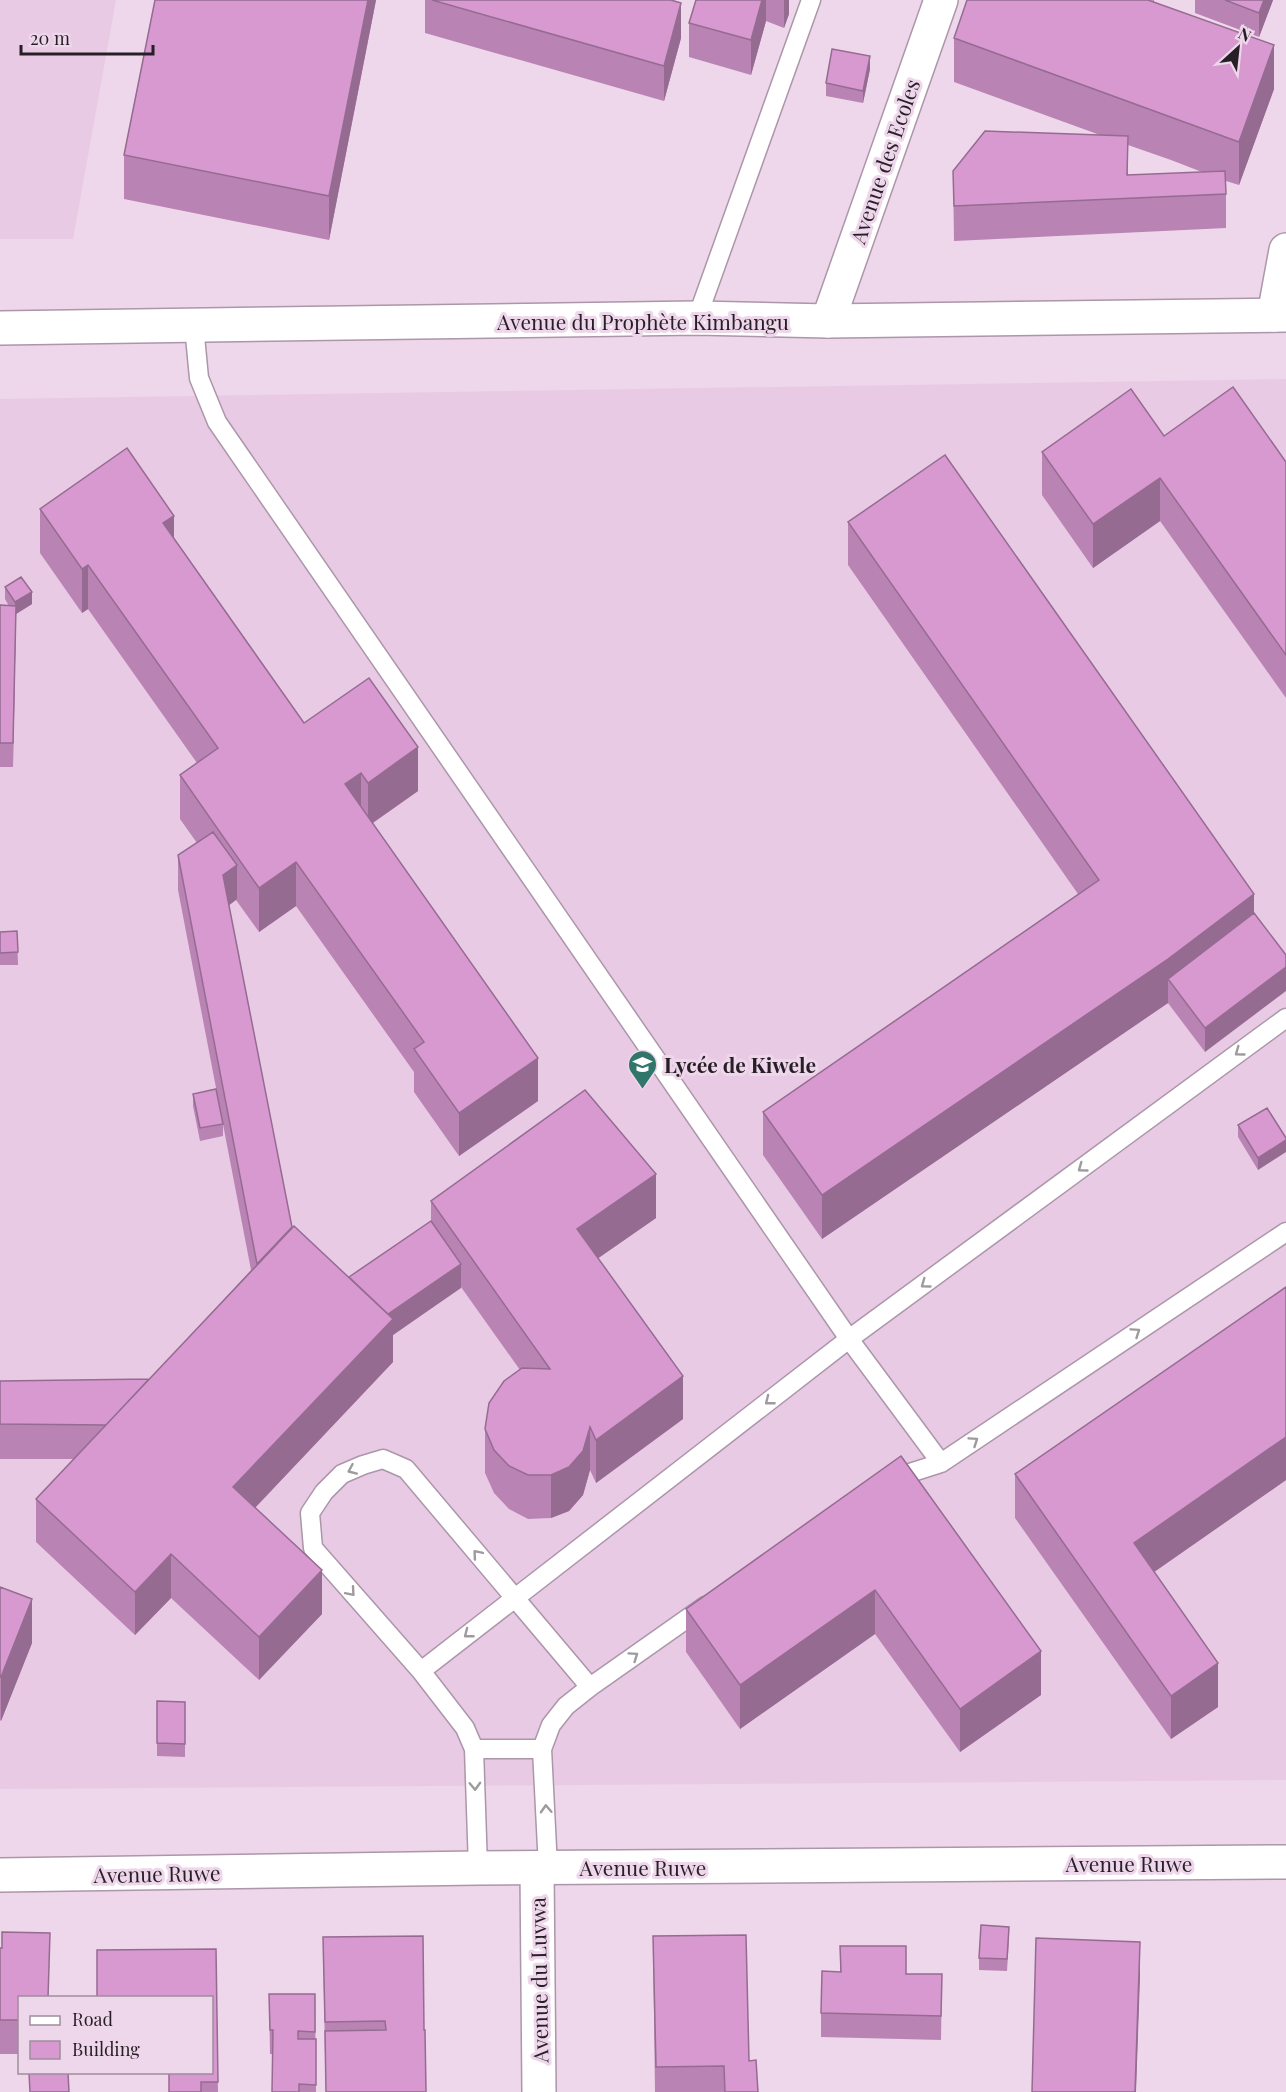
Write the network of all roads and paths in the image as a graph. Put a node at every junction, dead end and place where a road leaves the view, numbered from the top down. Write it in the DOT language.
graph roads {
  1 [pos="811,0"];
  2 [pos="941,0"];
  3 [pos="1286,250"];
  4 [pos="1280,315"];
  5 [pos="697,318"];
  6 [pos="828,321"];
  7 [pos="194,326"];
  8 [pos="0,328"];
  9 [pos="1286,1018"];
  10 [pos="1286,1232"];
  11 [pos="849,1339"];
  12 [pos="941,1463"];
  13 [pos="876,1486"];
  14 [pos="724,1593"];
  15 [pos="514,1599"];
  16 [pos="421,1671"];
  17 [pos="590,1687"];
  18 [pos="474,1749"];
  19 [pos="542,1749"];
  20 [pos="1286,1862"];
  21 [pos="478,1868"];
  22 [pos="542,1868"];
  23 [pos="0,1875"];
  24 [pos="539,2092"];
  1 -- 5 [label="lane"];
  2 -- 6 [label="street, Avenue des Ecoles"];
  3 -- 4 [label="street"];
  4 -- 6 [label="street, Avenue du Prophète Kimbangu"];
  5 -- 6 [label="street, Avenue du Prophète Kimbangu"];
  5 -- 7 [label="street, Avenue du Prophète Kimbangu"];
  7 -- 8 [label="street, Avenue du Prophète Kimbangu"];
  7 -- 11 [label="lane"];
  9 -- 11 [label="lane, one-way"];
  12 -- 10 [label="lane, one-way"];
  11 -- 12 [label="lane"];
  11 -- 15 [label="lane, one-way"];
  12 -- 13 [label="lane"];
  17 -- 14 [label="lane, one-way"];
  15 -- 16 [label="lane, one-way"];
  15 -- 16 [label="lane, one-way"];
  15 -- 17 [label="lane"];
  16 -- 18 [label="lane"];
  17 -- 19 [label="lane"];
  18 -- 19 [label="lane"];
  18 -- 21 [label="lane, one-way"];
  22 -- 19 [label="lane, one-way"];
  20 -- 22 [label="street, Avenue Ruwe"];
  21 -- 22 [label="street, Avenue Ruwe"];
  21 -- 23 [label="street, Avenue Ruwe"];
  22 -- 24 [label="street, Avenue du Luvwa"];
}
